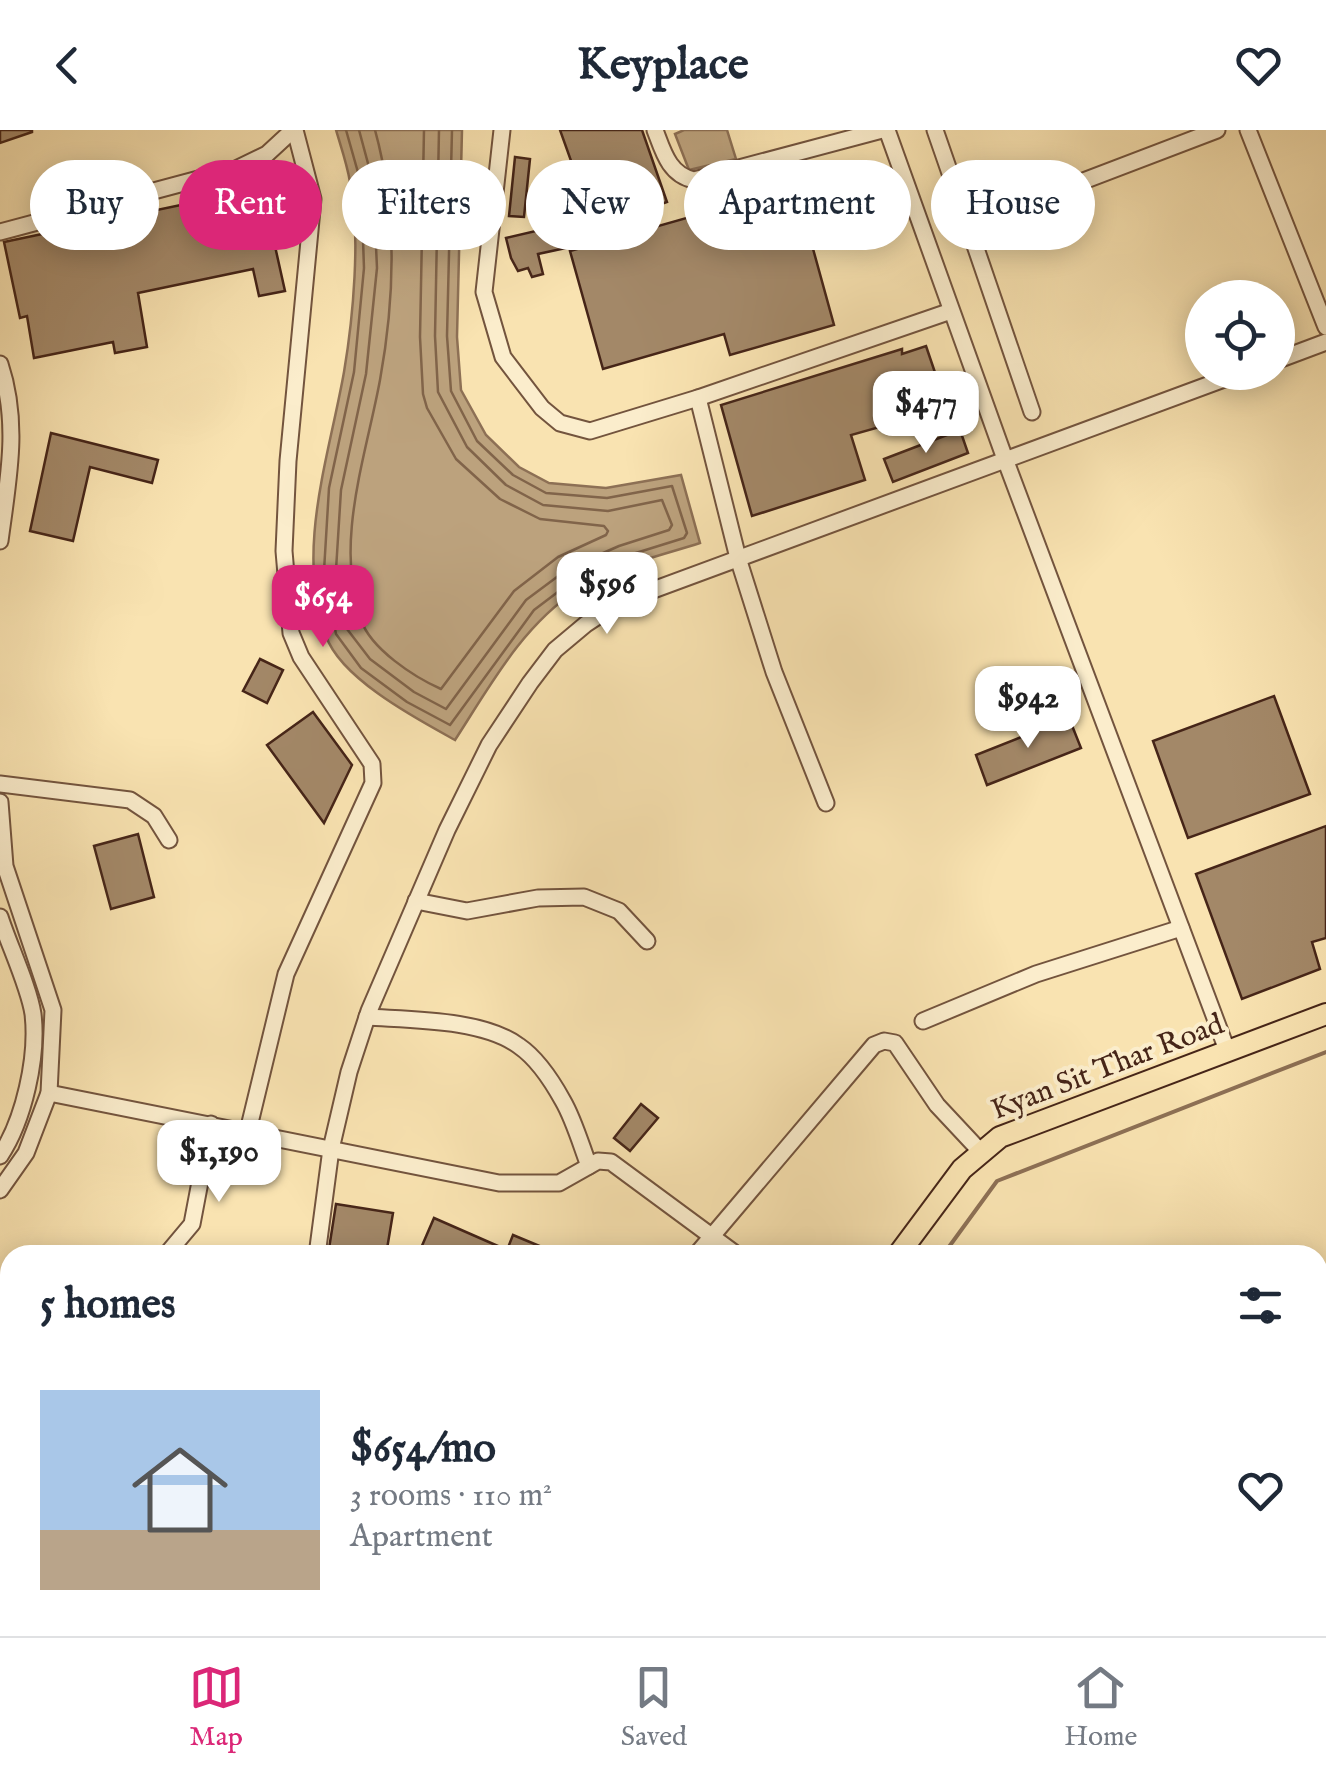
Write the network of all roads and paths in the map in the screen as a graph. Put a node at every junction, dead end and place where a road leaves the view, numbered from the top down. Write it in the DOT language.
graph roads {
  1 [pos="294,130"];
  2 [pos="502,130"];
  3 [pos="655,130"];
  4 [pos="884,130"];
  5 [pos="935,130"];
  6 [pos="1218,130"];
  7 [pos="1248,130"];
  8 [pos="945,160"];
  9 [pos="1095,177"];
  10 [pos="0,232"];
  11 [pos="976,250"];
  12 [pos="951,312"];
  13 [pos="1326,327"];
  14 [pos="1326,342"];
  15 [pos="1295,354"];
  16 [pos="0,364"];
  17 [pos="1194,390"];
  18 [pos="698,398"];
  19 [pos="1032,412"];
  20 [pos="7,441"];
  21 [pos="1005,459"];
  22 [pos="0,541"];
  23 [pos="738,558"];
  24 [pos="0,784"];
  25 [pos="0,802"];
  26 [pos="826,803"];
  27 [pos="169,840"];
  28 [pos="416,902"];
  29 [pos="0,918"];
  30 [pos="1181,928"];
  31 [pos="647,941"];
  32 [pos="1326,1014"];
  33 [pos="367,1017"];
  34 [pos="922,1021"];
  35 [pos="1227,1050"];
  36 [pos="50,1093"];
  37 [pos="211,1124"];
  38 [pos="248,1131"];
  39 [pos="3,1147"];
  40 [pos="332,1150"];
  41 [pos="980,1151"];
  42 [pos="589,1166"];
  43 [pos="0,1190"];
  44 [pos="710,1235"];
  45 [pos="174,1245"];
  46 [pos="318,1245"];
  47 [pos="703,1245"];
  48 [pos="724,1245"];
  49 [pos="905,1245"];
  1 -- 10 [label="street"];
  1 -- 38 [label="street"];
  2 -- 18 [label="street"];
  3 -- 4 [label="street"];
  4 -- 12 [label="street"];
  5 -- 8 [label="street"];
  6 -- 9 [label="street"];
  7 -- 13 [label="street"];
  11 -- 19 [label="street"];
  12 -- 18 [label="street"];
  12 -- 21 [label="street"];
  14 -- 15 [label="street"];
  16 -- 20 [label="street"];
  17 -- 21 [label="street"];
  18 -- 23 [label="street"];
  20 -- 22 [label="street"];
  21 -- 23 [label="street"];
  21 -- 30 [label="street"];
  23 -- 26 [label="street"];
  23 -- 28 [label="street"];
  24 -- 27 [label="street"];
  25 -- 36 [label="street"];
  28 -- 31 [label="street"];
  28 -- 33 [label="street"];
  29 -- 39 [label="street"];
  30 -- 34 [label="street"];
  30 -- 35 [label="street"];
  32 -- 35 [label="main road, Kyan Sit Thar Road"];
  33 -- 40 [label="street"];
  33 -- 42 [label="street"];
  35 -- 41 [label="main road, Kyan Sit Thar Road"];
  36 -- 37 [label="street"];
  36 -- 43 [label="street"];
  37 -- 38 [label="street"];
  37 -- 45 [label="street"];
  38 -- 40 [label="street"];
  40 -- 42 [label="street"];
  40 -- 46 [label="street"];
  41 -- 44 [label="street"];
  41 -- 49 [label="main road, Kyan Sit Thar Road"];
  42 -- 44 [label="street"];
  44 -- 47 [label="street"];
  44 -- 48 [label="street"];
}
